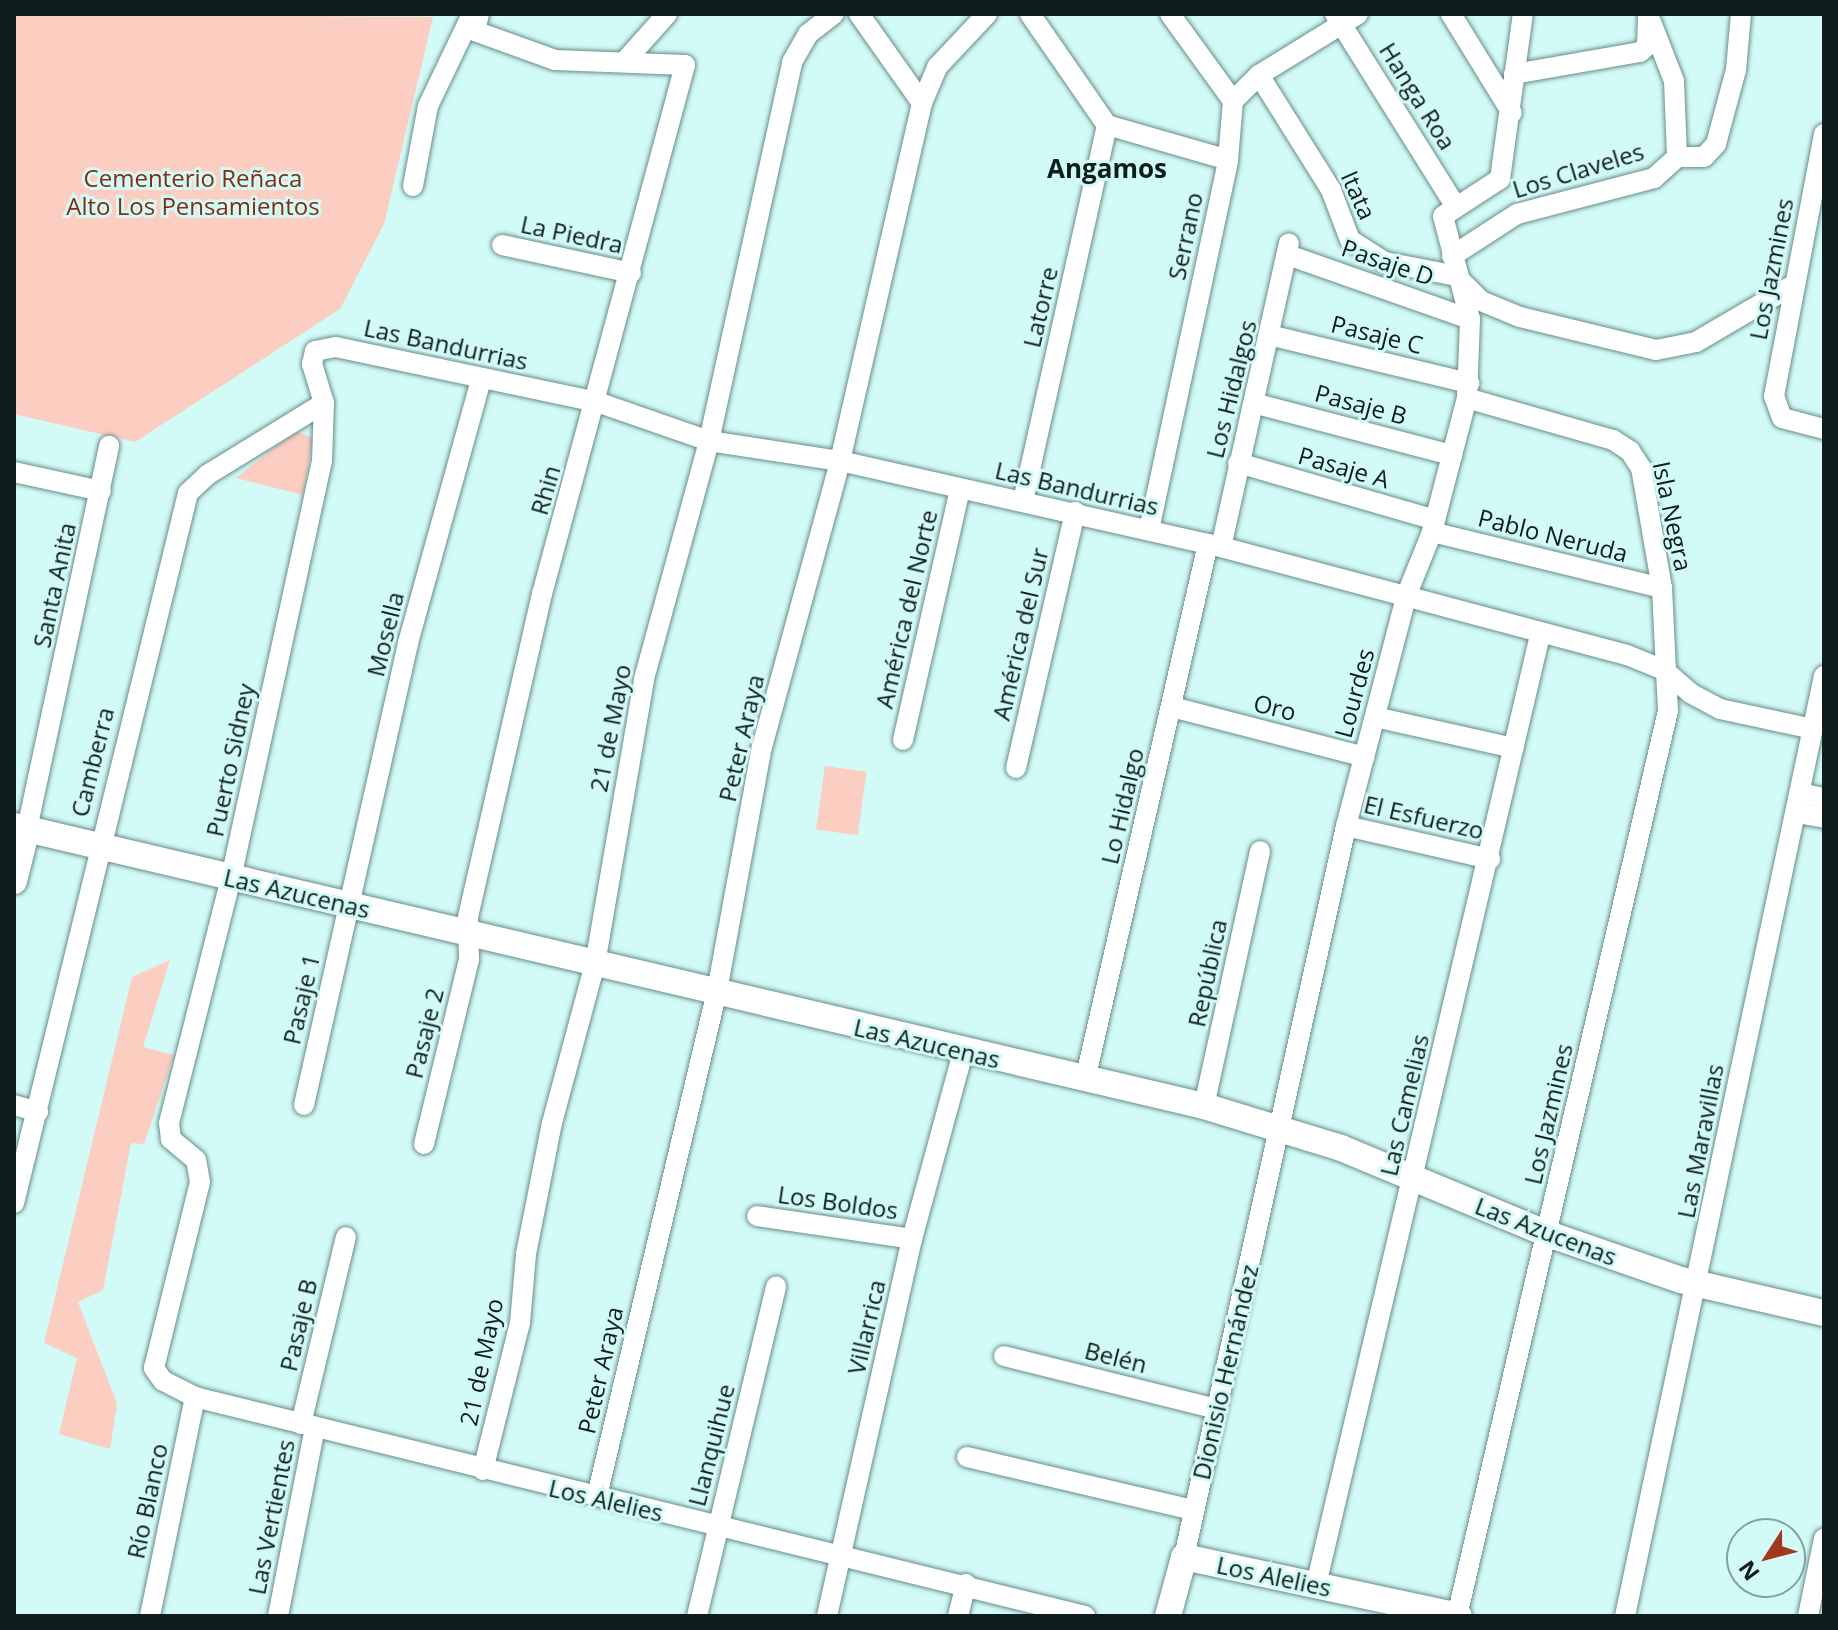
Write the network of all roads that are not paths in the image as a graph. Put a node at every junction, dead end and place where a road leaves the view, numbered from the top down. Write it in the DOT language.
graph roads {
  1 [pos="472,14"];
  2 [pos="479,14"];
  3 [pos="667,14"];
  4 [pos="834,14"];
  5 [pos="859,14"];
  6 [pos="987,14"];
  7 [pos="1170,14"];
  8 [pos="1451,14"];
  9 [pos="1523,14"];
  10 [pos="1741,14"];
  11 [pos="1033,15"];
  12 [pos="1648,15"];
  13 [pos="1344,17"];
  14 [pos="625,61"];
  15 [pos="1514,74"];
  16 [pos="1259,75"];
  17 [pos="1233,101"];
  18 [pos="922,103"];
  19 [pos="1512,113"];
  20 [pos="1107,125"];
  21 [pos="1824,134"];
  22 [pos="1677,157"];
  23 [pos="1228,160"];
  24 [pos="413,186"];
  25 [pos="1456,207"];
  26 [pos="502,245"];
  27 [pos="1288,249"];
  28 [pos="1454,266"];
  29 [pos="631,273"];
  30 [pos="1795,284"];
  31 [pos="1470,319"];
  32 [pos="1273,336"];
  33 [pos="315,351"];
  34 [pos="481,379"];
  35 [pos="1468,391"];
  36 [pos="597,402"];
  37 [pos="324,403"];
  38 [pos="1257,404"];
  39 [pos="1824,429"];
  40 [pos="709,441"];
  41 [pos="109,446"];
  42 [pos="1452,455"];
  43 [pos="840,461"];
  44 [pos="1238,463"];
  45 [pos="14,472"];
  46 [pos="960,489"];
  47 [pos="101,491"];
  48 [pos="1023,501"];
  49 [pos="1075,512"];
  50 [pos="1434,526"];
  51 [pos="1149,530"];
  52 [pos="1214,546"];
  53 [pos="1662,588"];
  54 [pos="1407,594"];
  55 [pos="1540,635"];
  56 [pos="1664,670"];
  57 [pos="1824,676"];
  58 [pos="1172,707"];
  59 [pos="1375,717"];
  60 [pos="1813,729"];
  61 [pos="903,740"];
  62 [pos="1514,748"];
  63 [pos="1365,757"];
  64 [pos="1016,768"];
  65 [pos="1824,798"];
  66 [pos="1799,803"];
  67 [pos="1824,818"];
  68 [pos="1346,826"];
  69 [pos="21,827"];
  70 [pos="98,845"];
  71 [pos="1260,851"];
  72 [pos="1490,859"];
  73 [pos="231,878"];
  74 [pos="14,881"];
  75 [pos="350,905"];
  76 [pos="467,933"];
  77 [pos="595,964"];
  78 [pos="717,991"];
  79 [pos="963,1052"];
  80 [pos="1085,1080"];
  81 [pos="14,1105"];
  82 [pos="304,1105"];
  83 [pos="1204,1106"];
  84 [pos="38,1112"];
  85 [pos="1280,1127"];
  86 [pos="424,1144"];
  87 [pos="1414,1178"];
  88 [pos="14,1203"];
  89 [pos="757,1216"];
  90 [pos="1548,1234"];
  91 [pos="346,1237"];
  92 [pos="912,1239"];
  93 [pos="1698,1285"];
  94 [pos="776,1286"];
  95 [pos="1824,1313"];
  96 [pos="155,1351"];
  97 [pos="1004,1356"];
  98 [pos="195,1397"];
  99 [pos="1216,1409"];
  100 [pos="308,1425"];
  101 [pos="967,1457"];
  102 [pos="483,1470"];
  103 [pos="597,1496"];
  104 [pos="1193,1510"];
  105 [pos="718,1526"];
  106 [pos="1824,1539"];
  107 [pos="842,1555"];
  108 [pos="1184,1557"];
  109 [pos="966,1584"];
  110 [pos="1316,1585"];
  111 [pos="150,1616"];
  112 [pos="278,1616"];
  113 [pos="697,1616"];
  114 [pos="827,1616"];
  115 [pos="958,1616"];
  116 [pos="1085,1616"];
  117 [pos="1168,1616"];
  118 [pos="1458,1616"];
  119 [pos="1625,1616"];
  120 [pos="1808,1616"];
  1 -- 24 [label="street"];
  2 -- 14 [label="street"];
  3 -- 14 [label="street"];
  4 -- 40 [label="street, 21 de Mayo"];
  5 -- 18 [label="street"];
  6 -- 18 [label="street, Peter Araya"];
  7 -- 17 [label="street"];
  8 -- 19 [label="street"];
  9 -- 15 [label="street"];
  10 -- 22 [label="street"];
  11 -- 20 [label="street"];
  12 -- 15 [label="street"];
  12 -- 22 [label="street"];
  13 -- 16 [label="street"];
  13 -- 25 [label="street, Hanga Roa"];
  14 -- 29 [label="street, Rhin"];
  15 -- 19 [label="street"];
  16 -- 17 [label="street"];
  16 -- 28 [label="street, Itata"];
  17 -- 23 [label="street, Serrano"];
  18 -- 43 [label="street, Peter Araya"];
  19 -- 25 [label="street"];
  20 -- 23 [label="street"];
  20 -- 48 [label="street, Latorre"];
  21 -- 30 [label="street, Los Jazmines"];
  22 -- 28 [label="street, Los Claveles"];
  23 -- 51 [label="street, Serrano"];
  25 -- 28 [label="street, Lourdes"];
  26 -- 29 [label="street, La Piedra"];
  27 -- 31 [label="street, Pasaje D"];
  27 -- 32 [label="street, Los Hidalgos"];
  28 -- 30 [label="street"];
  28 -- 31 [label="street, Lourdes"];
  29 -- 36 [label="street, Rhin"];
  30 -- 39 [label="street, Los Jazmines"];
  31 -- 35 [label="street, Lourdes"];
  32 -- 35 [label="street, Pasaje C"];
  32 -- 38 [label="street, Los Hidalgos"];
  33 -- 34 [label="street, Las Bandurrias"];
  33 -- 37 [label="street, Puerto Sidney"];
  34 -- 36 [label="street, Las Bandurrias"];
  34 -- 75 [label="street, Mosella"];
  35 -- 42 [label="street, Lourdes"];
  35 -- 53 [label="street, Isla Negra"];
  36 -- 40 [label="street, Las Bandurrias"];
  36 -- 76 [label="street, Rhin"];
  37 -- 70 [label="street, Camberra"];
  37 -- 73 [label="street, Puerto Sidney"];
  38 -- 42 [label="street, Pasaje B"];
  38 -- 44 [label="street, Los Hidalgos"];
  40 -- 43 [label="street, Las Bandurrias"];
  40 -- 77 [label="street, 21 de Mayo"];
  41 -- 47 [label="street, Santa Anita"];
  42 -- 50 [label="street, Lourdes"];
  43 -- 46 [label="street, Las Bandurrias"];
  43 -- 78 [label="street, Peter Araya"];
  44 -- 50 [label="street, Pasaje A"];
  44 -- 52 [label="street, Los Hidalgos"];
  45 -- 47 [label="street"];
  46 -- 48 [label="street, Las Bandurrias"];
  46 -- 61 [label="street, América del Norte"];
  47 -- 69 [label="street, Santa Anita"];
  48 -- 49 [label="street, Las Bandurrias"];
  49 -- 51 [label="street, Las Bandurrias"];
  49 -- 64 [label="street, América del Sur"];
  50 -- 53 [label="street, Pablo Neruda"];
  50 -- 54 [label="street, Lourdes"];
  51 -- 52 [label="street, Las Bandurrias"];
  52 -- 54 [label="street, Las Bandurrias"];
  52 -- 58 [label="street, Lo Hidalgo"];
  53 -- 56 [label="street, Isla Negra"];
  54 -- 55 [label="street, Las Bandurrias"];
  54 -- 59 [label="street, Lourdes"];
  55 -- 56 [label="street, Las Bandurrias"];
  55 -- 62 [label="street, Las Camelias"];
  56 -- 60 [label="street, Las Bandurrias"];
  56 -- 90 [label="street, Los Jazmines"];
  57 -- 60 [label="street, Las Maravillas"];
  58 -- 63 [label="street, Oro"];
  58 -- 80 [label="street, Lo Hidalgo"];
  59 -- 62 [label="street"];
  59 -- 63 [label="street, Lourdes"];
  60 -- 66 [label="street, Las Maravillas"];
  62 -- 72 [label="street, Las Camelias"];
  63 -- 68 [label="street, Lourdes"];
  65 -- 66 [label="street"];
  66 -- 67 [label="street"];
  66 -- 93 [label="street, Las Maravillas"];
  68 -- 72 [label="street, El Esfuerzo"];
  68 -- 85 [label="street, Lourdes"];
  69 -- 70 [label="street, Las Azucenas"];
  69 -- 74 [label="street"];
  70 -- 73 [label="street, Las Azucenas"];
  70 -- 84 [label="street, Camberra"];
  71 -- 83 [label="street, República"];
  72 -- 87 [label="street, Las Camelias"];
  73 -- 75 [label="street, Las Azucenas"];
  73 -- 96 [label="street, Puerto Sidney"];
  75 -- 76 [label="street, Las Azucenas"];
  75 -- 82 [label="street, Pasaje 1"];
  76 -- 77 [label="street, Las Azucenas"];
  76 -- 86 [label="street, Pasaje 2"];
  77 -- 78 [label="street, Las Azucenas"];
  77 -- 102 [label="street, 21 de Mayo"];
  78 -- 79 [label="street, Las Azucenas"];
  78 -- 103 [label="street, Peter Araya"];
  79 -- 80 [label="street, Las Azucenas"];
  79 -- 92 [label="street, Villarrica"];
  80 -- 83 [label="street, Las Azucenas"];
  81 -- 84 [label="street"];
  83 -- 85 [label="street, Las Azucenas"];
  84 -- 88 [label="street, Camberra"];
  85 -- 87 [label="street, Las Azucenas"];
  85 -- 99 [label="street, Dionisio Hernández"];
  87 -- 90 [label="street, Las Azucenas"];
  87 -- 110 [label="street, Las Camelias"];
  89 -- 92 [label="street, Los Boldos"];
  90 -- 93 [label="street, Las Azucenas"];
  90 -- 118 [label="street, Los Jazmines"];
  91 -- 100 [label="street, Pasaje B"];
  92 -- 107 [label="street, Villarrica"];
  93 -- 95 [label="street, Las Azucenas"];
  93 -- 119 [label="street, Las Maravillas"];
  94 -- 105 [label="street, Llanquihue"];
  96 -- 98 [label="street, Los Alelies"];
  97 -- 99 [label="street, Belén"];
  98 -- 100 [label="street, Los Alelies"];
  98 -- 111 [label="street, Río Blanco"];
  99 -- 104 [label="street, Dionisio Hernández"];
  100 -- 102 [label="street, Los Alelies"];
  100 -- 112 [label="street, Las Vertientes"];
  101 -- 104 [label="street"];
  102 -- 103 [label="street, Los Alelies"];
  103 -- 105 [label="street, Los Alelies"];
  104 -- 108 [label="street, Dionisio Hernández"];
  105 -- 107 [label="street, Los Alelies"];
  105 -- 113 [label="street, Llanquihue"];
  106 -- 120 [label="street"];
  107 -- 109 [label="street, Los Alelies"];
  107 -- 114 [label="street, Villarrica"];
  108 -- 110 [label="street, Los Alelies"];
  108 -- 117 [label="street, Dionisio Hernández"];
  109 -- 115 [label="street"];
  109 -- 116 [label="street, Los Alelies"];
  110 -- 118 [label="street, Los Alelies"];
}
